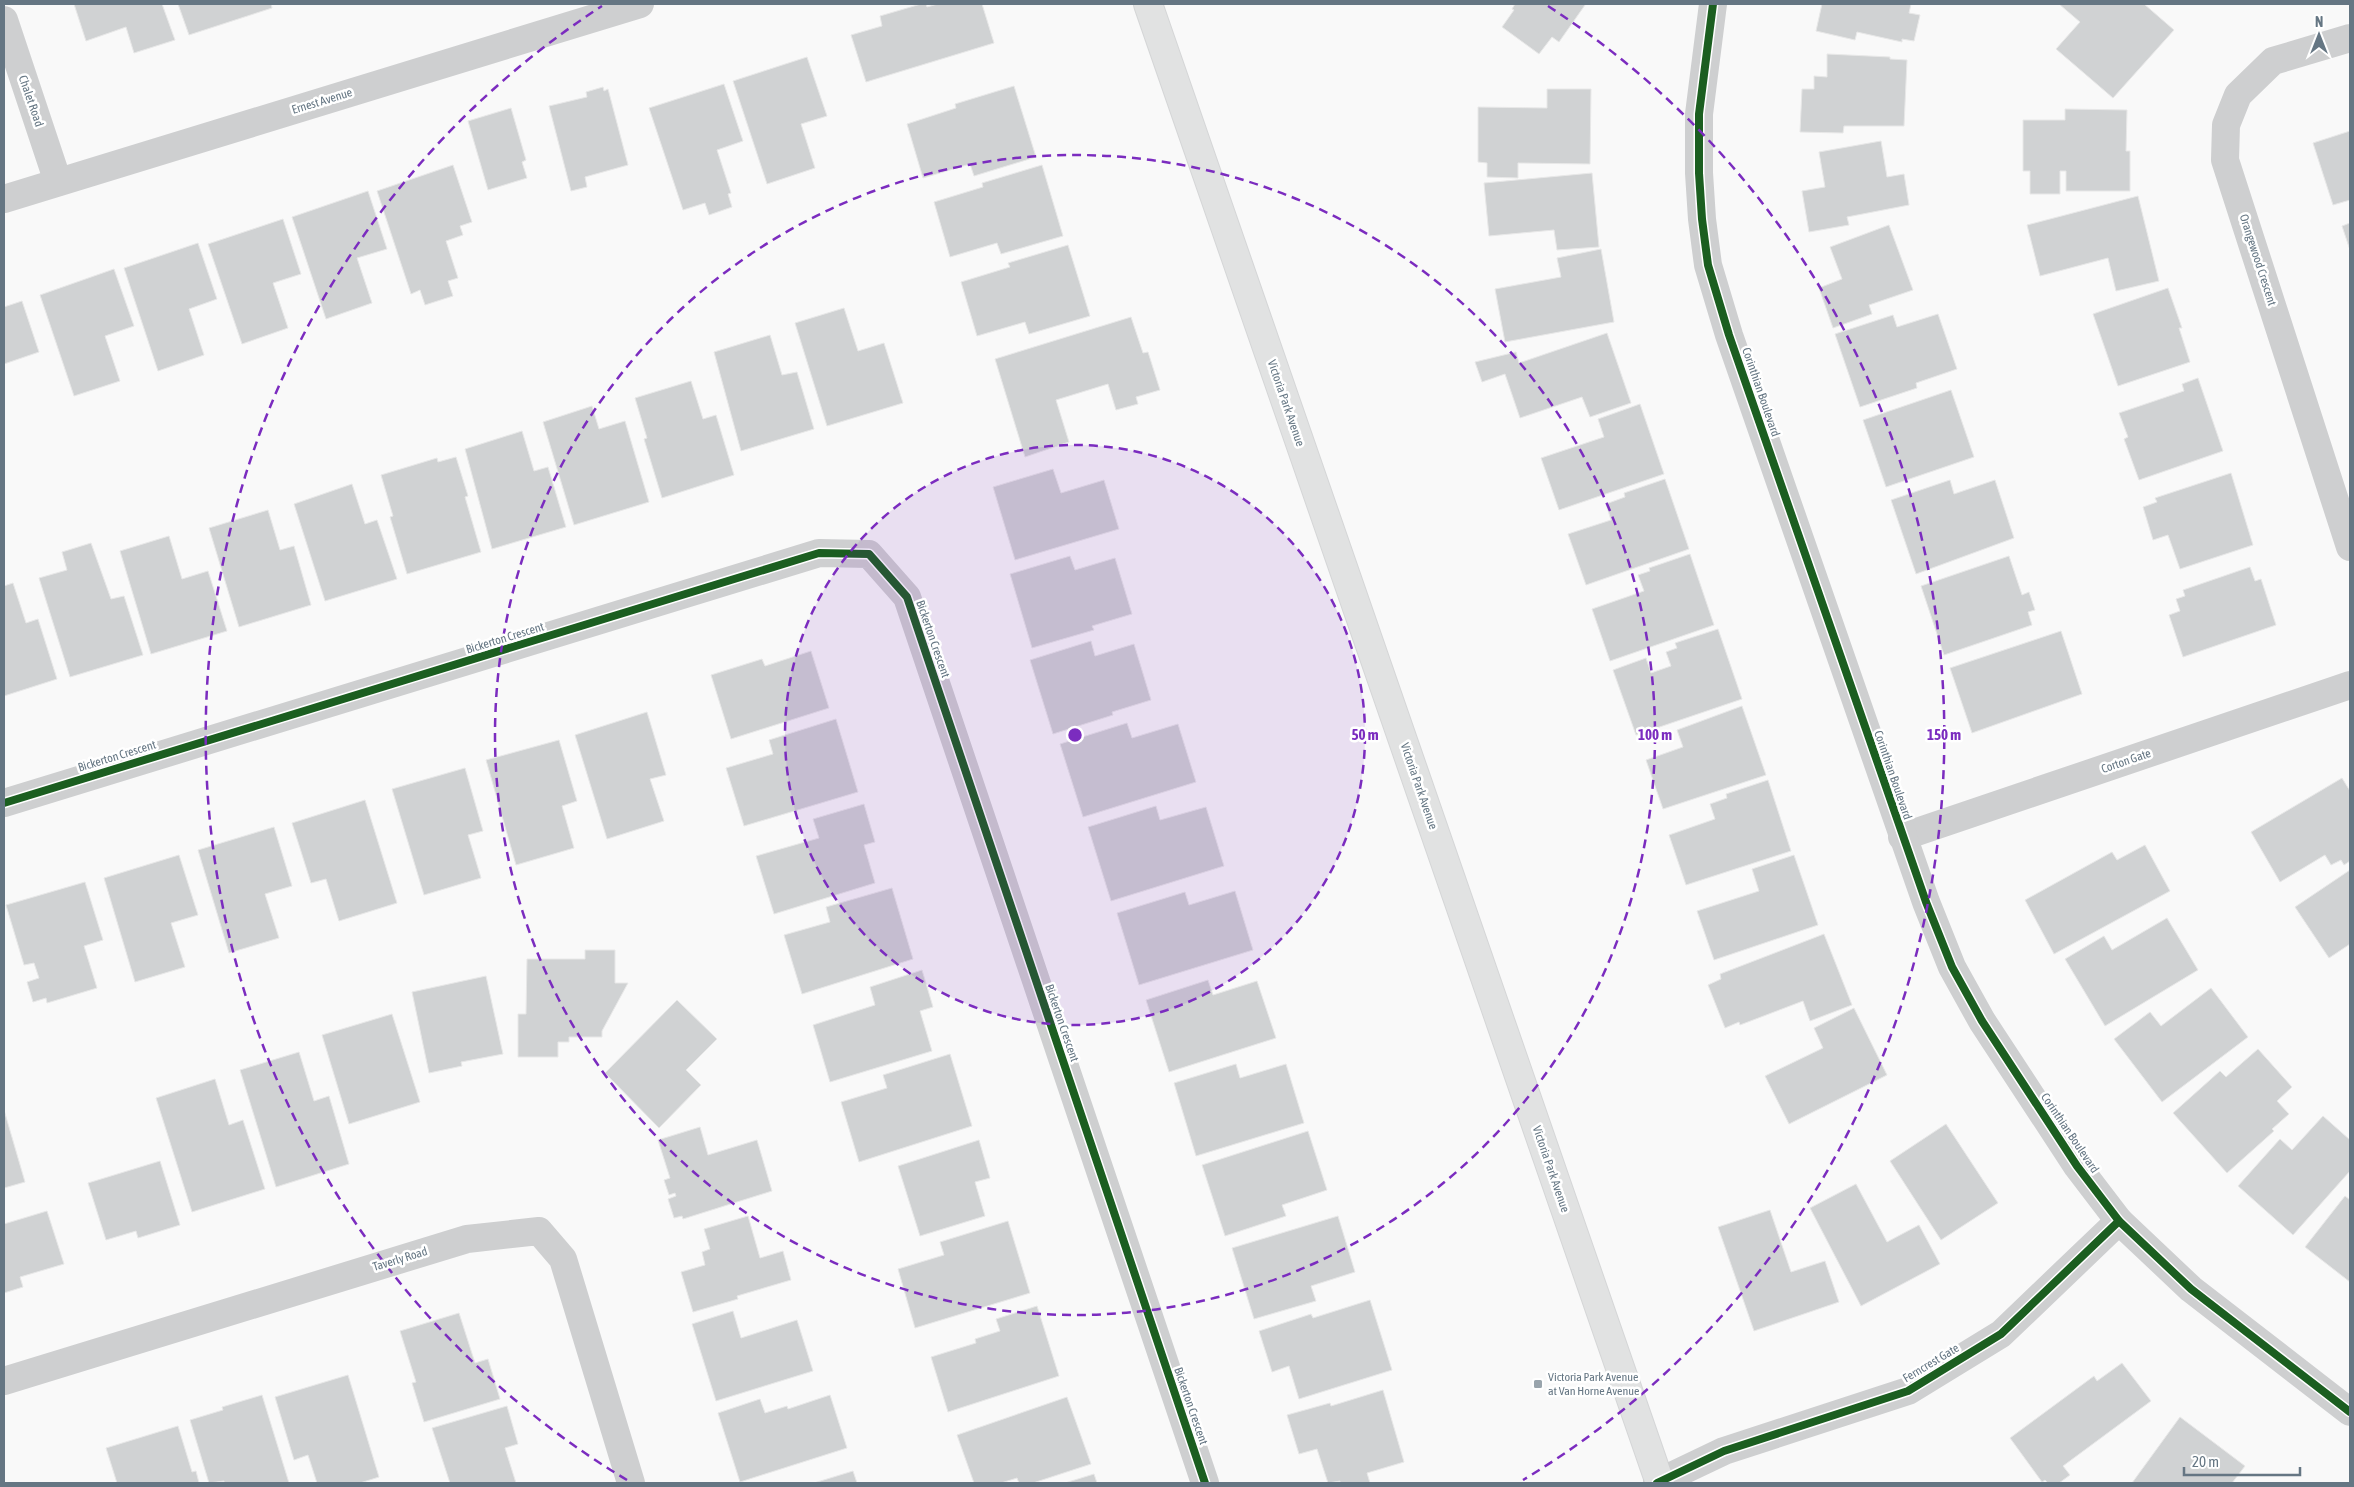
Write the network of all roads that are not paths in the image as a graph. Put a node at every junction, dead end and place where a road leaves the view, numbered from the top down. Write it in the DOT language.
graph roads {
  1 [pos="640,4"];
  2 [pos="1148,4"];
  3 [pos="1713,4"];
  4 [pos="4,20"];
  5 [pos="2350,38"];
  6 [pos="58,182"];
  7 [pos="4,199"];
  8 [pos="2350,547"];
  9 [pos="2350,685"];
  10 [pos="4,803"];
  11 [pos="1902,837"];
  12 [pos="2119,1221"];
  13 [pos="4,1381"];
  14 [pos="2350,1412"];
  15 [pos="631,1483"];
  16 [pos="1205,1483"];
  17 [pos="1659,1483"];
  1 -- 6 [label="street, Ernest Avenue"];
  2 -- 17 [label="main road, Victoria Park Avenue"];
  3 -- 11 [label="street, Corinthian Boulevard"];
  4 -- 6 [label="street, Chalet Road"];
  5 -- 8 [label="street, Orangewood Crescent"];
  6 -- 7 [label="street, Ernest Avenue"];
  9 -- 11 [label="street, Corton Gate"];
  10 -- 16 [label="street, Bickerton Crescent"];
  11 -- 12 [label="street, Corinthian Boulevard"];
  12 -- 14 [label="street, Corinthian Boulevard"];
  12 -- 17 [label="street, Ferncrest Gate"];
  13 -- 15 [label="street, Taverly Road"];
}
